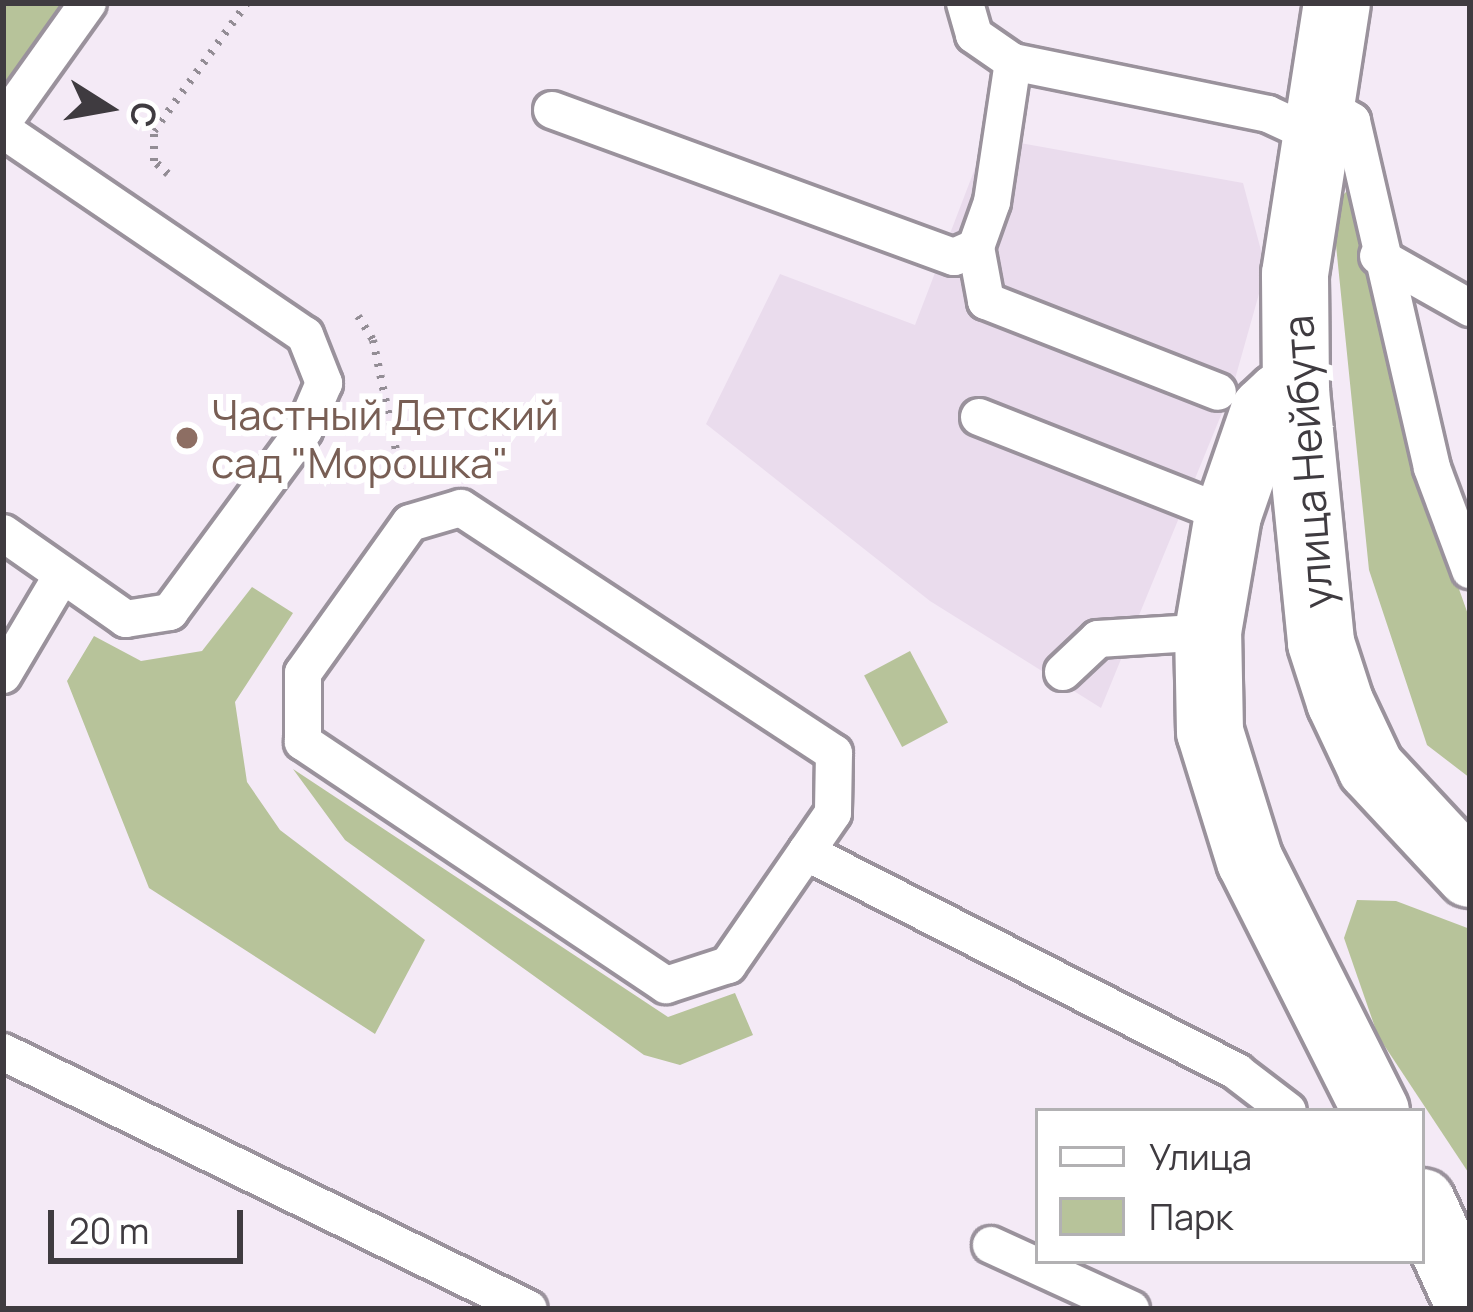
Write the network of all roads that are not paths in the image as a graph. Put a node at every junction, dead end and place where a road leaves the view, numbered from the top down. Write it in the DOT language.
graph roads {
  1 [pos="88,3"];
  2 [pos="965,3"];
  3 [pos="1337,3"];
  4 [pos="1013,62"];
  5 [pos="552,110"];
  6 [pos="1314,117"];
  7 [pos="3,126"];
  8 [pos="976,247"];
  9 [pos="1378,256"];
  10 [pos="1470,308"];
  11 [pos="1296,391"];
  12 [pos="1218,392"];
  13 [pos="979,417"];
  14 [pos="1228,515"];
  15 [pos="3,533"];
  16 [pos="1470,570"];
  17 [pos="61,577"];
  18 [pos="1208,632"];
  19 [pos="1063,672"];
  20 [pos="3,675"];
  21 [pos="806,852"];
  22 [pos="1470,874"];
  23 [pos="3,1052"];
  24 [pos="1284,1108"];
  25 [pos="1375,1108"];
  26 [pos="1425,1213"];
  27 [pos="991,1244"];
  28 [pos="1470,1307"];
  29 [pos="529,1309"];
  30 [pos="1131,1309"];
  1 -- 7 [label="lane"];
  2 -- 4 [label="lane"];
  3 -- 6 [label="street, улица Нейбута"];
  4 -- 6 [label="lane"];
  4 -- 8 [label="lane"];
  5 -- 8 [label="lane"];
  6 -- 9 [label="lane"];
  6 -- 11 [label="street, улица Нейбута"];
  7 -- 17 [label="lane"];
  8 -- 12 [label="lane"];
  9 -- 10 [label="lane"];
  9 -- 16 [label="lane"];
  11 -- 14 [label="street"];
  11 -- 22 [label="street, улица Нейбута"];
  13 -- 14 [label="lane"];
  14 -- 18 [label="street"];
  15 -- 17 [label="lane"];
  17 -- 20 [label="lane"];
  18 -- 19 [label="lane"];
  18 -- 25 [label="street"];
  21 -- 21 [label="lane"];
  21 -- 24 [label="lane"];
  23 -- 29 [label="lane"];
  26 -- 28 [label="street"];
  27 -- 30 [label="lane"];
}
